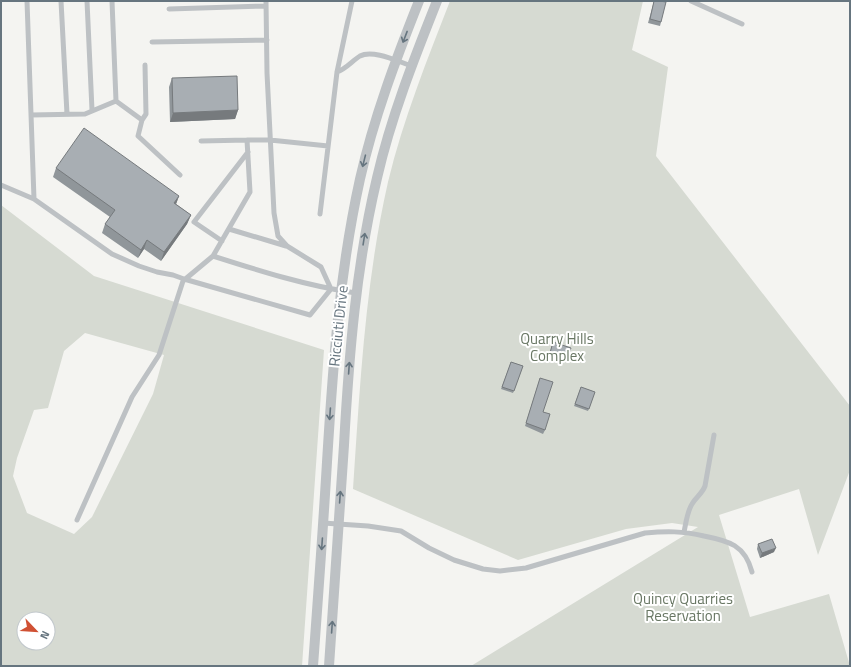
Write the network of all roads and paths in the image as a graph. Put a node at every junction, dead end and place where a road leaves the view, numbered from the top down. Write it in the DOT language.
graph roads {
  1 [pos="27,1"];
  2 [pos="61,1"];
  3 [pos="87,1"];
  4 [pos="112,1"];
  5 [pos="352,1"];
  6 [pos="419,1"];
  7 [pos="437,1"];
  8 [pos="691,1"];
  9 [pos="266,3"];
  10 [pos="169,9"];
  11 [pos="742,24"];
  12 [pos="267,40"];
  13 [pos="152,42"];
  14 [pos="396,61"];
  15 [pos="145,65"];
  16 [pos="412,66"];
  17 [pos="337,72"];
  18 [pos="116,101"];
  19 [pos="92,110"];
  20 [pos="67,114"];
  21 [pos="31,115"];
  22 [pos="142,120"];
  23 [pos="247,140"];
  24 [pos="270,140"];
  25 [pos="201,141"];
  26 [pos="328,146"];
  27 [pos="248,152"];
  28 [pos="180,175"];
  29 [pos="1,186"];
  30 [pos="34,199"];
  31 [pos="320,214"];
  32 [pos="229,229"];
  33 [pos="222,241"];
  34 [pos="287,246"];
  35 [pos="213,256"];
  36 [pos="184,279"];
  37 [pos="335,290"];
  38 [pos="356,293"];
  39 [pos="714,435"];
  40 [pos="77,520"];
  41 [pos="323,523"];
  42 [pos="338,524"];
  43 [pos="684,532"];
  44 [pos="752,572"];
  45 [pos="313,666"];
  46 [pos="329,666"];
  1 -- 21 [label="lane"];
  2 -- 20 [label="lane"];
  3 -- 19 [label="lane"];
  4 -- 18 [label="lane"];
  5 -- 17 [label="lane"];
  6 -- 14 [label="street, Ricciuti Drive, one-way"];
  7 -- 16 [label="street, Ricciuti Drive"];
  8 -- 11 [label="lane"];
  9 -- 10 [label="lane"];
  9 -- 12 [label="lane"];
  12 -- 13 [label="lane"];
  12 -- 24 [label="lane"];
  14 -- 16 [label="lane"];
  14 -- 17 [label="lane"];
  14 -- 37 [label="street, Ricciuti Drive, one-way"];
  15 -- 22 [label="lane"];
  38 -- 16 [label="street, Ricciuti Drive, one-way"];
  17 -- 26 [label="lane"];
  18 -- 19 [label="lane"];
  18 -- 22 [label="lane"];
  19 -- 20 [label="lane"];
  20 -- 21 [label="lane"];
  21 -- 30 [label="lane"];
  22 -- 28 [label="lane"];
  23 -- 24 [label="lane"];
  23 -- 25 [label="lane"];
  23 -- 27 [label="lane"];
  24 -- 26 [label="lane"];
  24 -- 34 [label="lane"];
  26 -- 31 [label="lane"];
  27 -- 32 [label="lane"];
  27 -- 33 [label="lane"];
  29 -- 30 [label="lane"];
  30 -- 36 [label="lane"];
  32 -- 33 [label="lane"];
  32 -- 34 [label="lane"];
  33 -- 35 [label="lane"];
  34 -- 37 [label="lane"];
  35 -- 36 [label="lane"];
  35 -- 37 [label="lane"];
  36 -- 37 [label="lane"];
  36 -- 40 [label="lane"];
  37 -- 38 [label="lane"];
  37 -- 41 [label="street, Ricciuti Drive, one-way"];
  42 -- 38 [label="street, Ricciuti Drive, one-way"];
  39 -- 43 [label="lane"];
  41 -- 42 [label="lane"];
  41 -- 45 [label="street, Ricciuti Drive, one-way"];
  42 -- 43 [label="lane"];
  46 -- 42 [label="street, Ricciuti Drive, one-way"];
  43 -- 44 [label="lane"];
}
